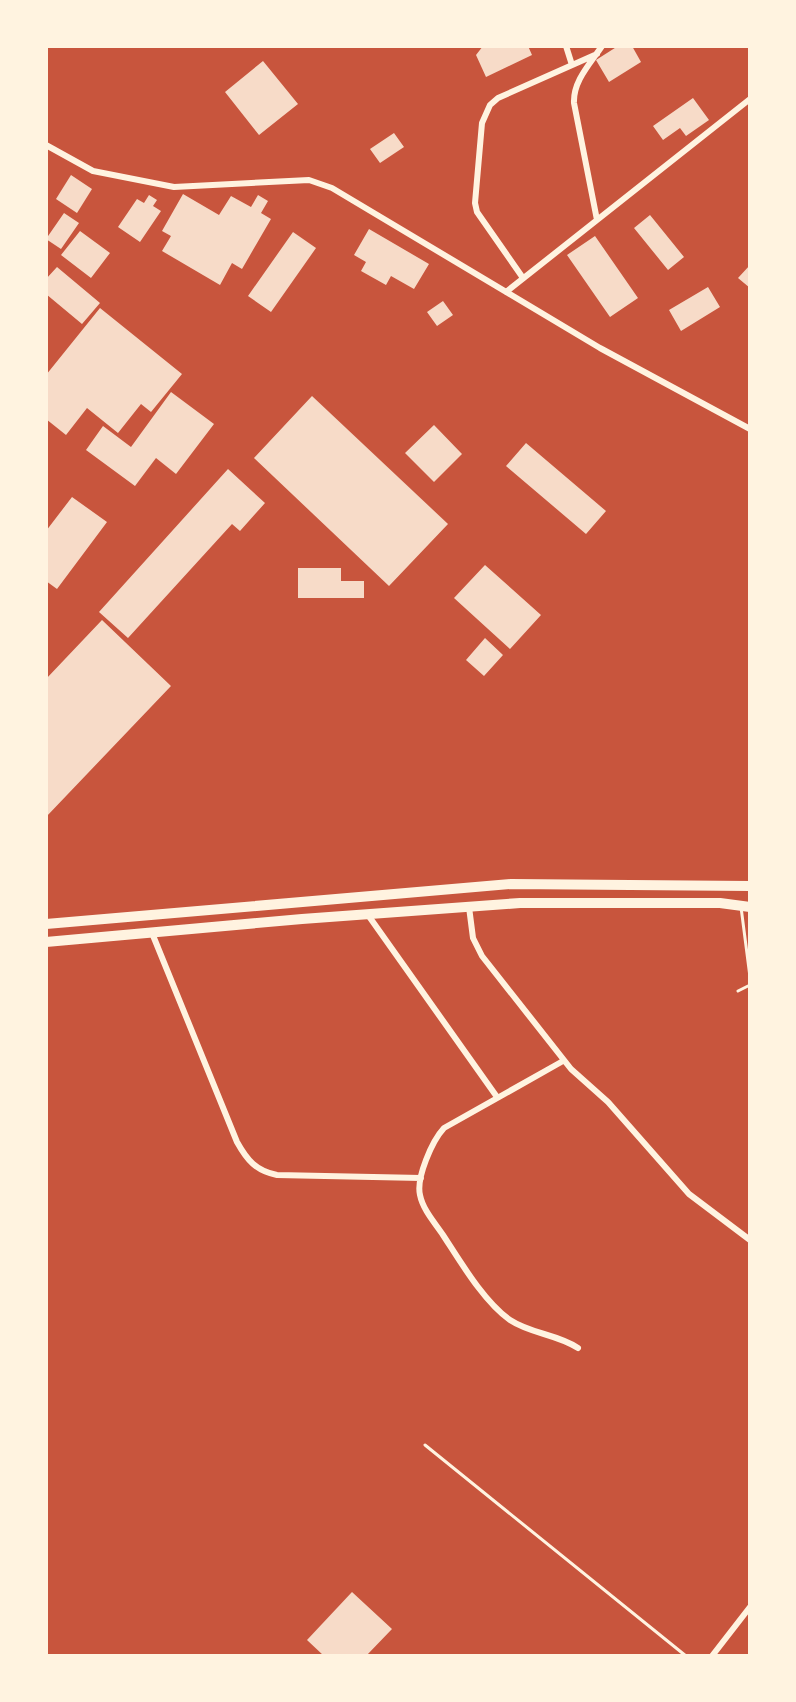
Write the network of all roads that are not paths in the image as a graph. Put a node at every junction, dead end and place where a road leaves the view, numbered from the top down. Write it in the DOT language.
graph roads {
  1 [pos="566,46"];
  2 [pos="602,46"];
  3 [pos="597,54"];
  4 [pos="573,65"];
  5 [pos="750,99"];
  6 [pos="46,145"];
  7 [pos="597,220"];
  8 [pos="523,278"];
  9 [pos="506,292"];
  10 [pos="750,429"];
  11 [pos="750,886"];
  12 [pos="470,907"];
  13 [pos="745,907"];
  14 [pos="367,914"];
  15 [pos="58,923"];
  16 [pos="46,924"];
  17 [pos="152,933"];
  18 [pos="62,941"];
  19 [pos="46,942"];
  20 [pos="750,977"];
  21 [pos="750,985"];
  22 [pos="738,991"];
  23 [pos="563,1061"];
  24 [pos="497,1097"];
  25 [pos="421,1179"];
  26 [pos="750,1240"];
  27 [pos="578,1348"];
  28 [pos="425,1445"];
  29 [pos="750,1607"];
  30 [pos="686,1656"];
  31 [pos="712,1656"];
  1 -- 4 [label="street"];
  2 -- 3 [label="street"];
  3 -- 4 [label="street"];
  3 -- 7 [label="street"];
  4 -- 8 [label="street"];
  5 -- 7 [label="street"];
  6 -- 9 [label="street"];
  7 -- 8 [label="street"];
  8 -- 9 [label="street"];
  9 -- 10 [label="street"];
  11 -- 15 [label="main road"];
  12 -- 13 [label="main road"];
  12 -- 14 [label="main road"];
  12 -- 23 [label="street"];
  13 -- 20 [label="lane"];
  14 -- 17 [label="main road"];
  14 -- 24 [label="street"];
  15 -- 16 [label="main road"];
  15 -- 18 [label="main road"];
  17 -- 18 [label="main road"];
  17 -- 25 [label="street"];
  18 -- 19 [label="main road"];
  21 -- 22 [label="lane"];
  23 -- 24 [label="street"];
  23 -- 26 [label="street"];
  24 -- 25 [label="street"];
  25 -- 27 [label="street"];
  28 -- 30 [label="lane"];
  29 -- 31 [label="street"];
}
